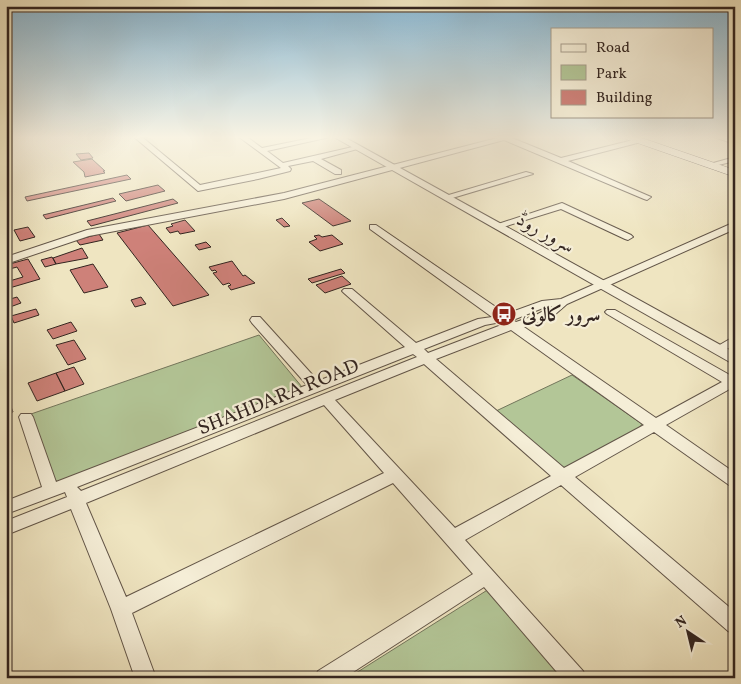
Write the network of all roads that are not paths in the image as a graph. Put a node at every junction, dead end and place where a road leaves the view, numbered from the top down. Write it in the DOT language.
graph roads {
  1 [pos="176,169"];
  2 [pos="287,169"];
  3 [pos="333,169"];
  4 [pos="385,169"];
  5 [pos="395,169"];
  6 [pos="579,169"];
  7 [pos="721,169"];
  8 [pos="338,172"];
  9 [pos="529,174"];
  10 [pos="735,174"];
  11 [pos="446,197"];
  12 [pos="647,197"];
  13 [pos="735,225"];
  14 [pos="497,226"];
  15 [pos="373,227"];
  16 [pos="628,237"];
  17 [pos="6,261"];
  18 [pos="602,285"];
  19 [pos="348,291"];
  20 [pos="611,312"];
  21 [pos="256,320"];
  22 [pos="510,322"];
  23 [pos="735,340"];
  24 [pos="717,350"];
  25 [pos="420,353"];
  26 [pos="735,360"];
  27 [pos="733,383"];
  28 [pos="321,393"];
  29 [pos="26,417"];
  30 [pos="656,426"];
  31 [pos="394,475"];
  32 [pos="563,477"];
  33 [pos="735,481"];
  34 [pos="51,491"];
  35 [pos="73,492"];
  36 [pos="6,508"];
  37 [pos="6,528"];
  38 [pos="453,538"];
  39 [pos="486,576"];
  40 [pos="121,608"];
  41 [pos="735,625"];
  42 [pos="146,678"];
  43 [pos="325,678"];
  44 [pos="576,678"];
  1 -- 2 [label="street"];
  3 -- 8 [label="street"];
  4 -- 17 [label="street"];
  5 -- 11 [label="street, سرور روڈ"];
  6 -- 12 [label="street"];
  7 -- 10 [label="main road"];
  9 -- 11 [label="street"];
  11 -- 14 [label="street, سرور روڈ"];
  13 -- 18 [label="street, SHAHDARA ROAD"];
  14 -- 16 [label="street"];
  14 -- 18 [label="street, سرور روڈ"];
  15 -- 22 [label="street"];
  18 -- 22 [label="street, SHAHDARA ROAD"];
  18 -- 24 [label="street, سرور روڈ"];
  19 -- 25 [label="street"];
  20 -- 27 [label="street"];
  21 -- 28 [label="street"];
  22 -- 25 [label="street, SHAHDARA ROAD"];
  22 -- 30 [label="street"];
  23 -- 24 [label="street"];
  24 -- 26 [label="street, سرور روڈ"];
  25 -- 28 [label="street, SHAHDARA ROAD"];
  25 -- 32 [label="street"];
  27 -- 30 [label="street"];
  28 -- 31 [label="street"];
  28 -- 35 [label="street, SHAHDARA ROAD"];
  29 -- 34 [label="street"];
  30 -- 32 [label="street"];
  30 -- 33 [label="street"];
  31 -- 38 [label="street"];
  31 -- 40 [label="street"];
  32 -- 38 [label="street"];
  32 -- 41 [label="street"];
  34 -- 35 [label="street, SHAHDARA ROAD"];
  34 -- 36 [label="street, SHAHDARA ROAD"];
  35 -- 37 [label="street, SHAHDARA ROAD"];
  35 -- 40 [label="street"];
  38 -- 39 [label="street"];
  39 -- 43 [label="street"];
  39 -- 44 [label="street"];
  40 -- 42 [label="street"];
}
